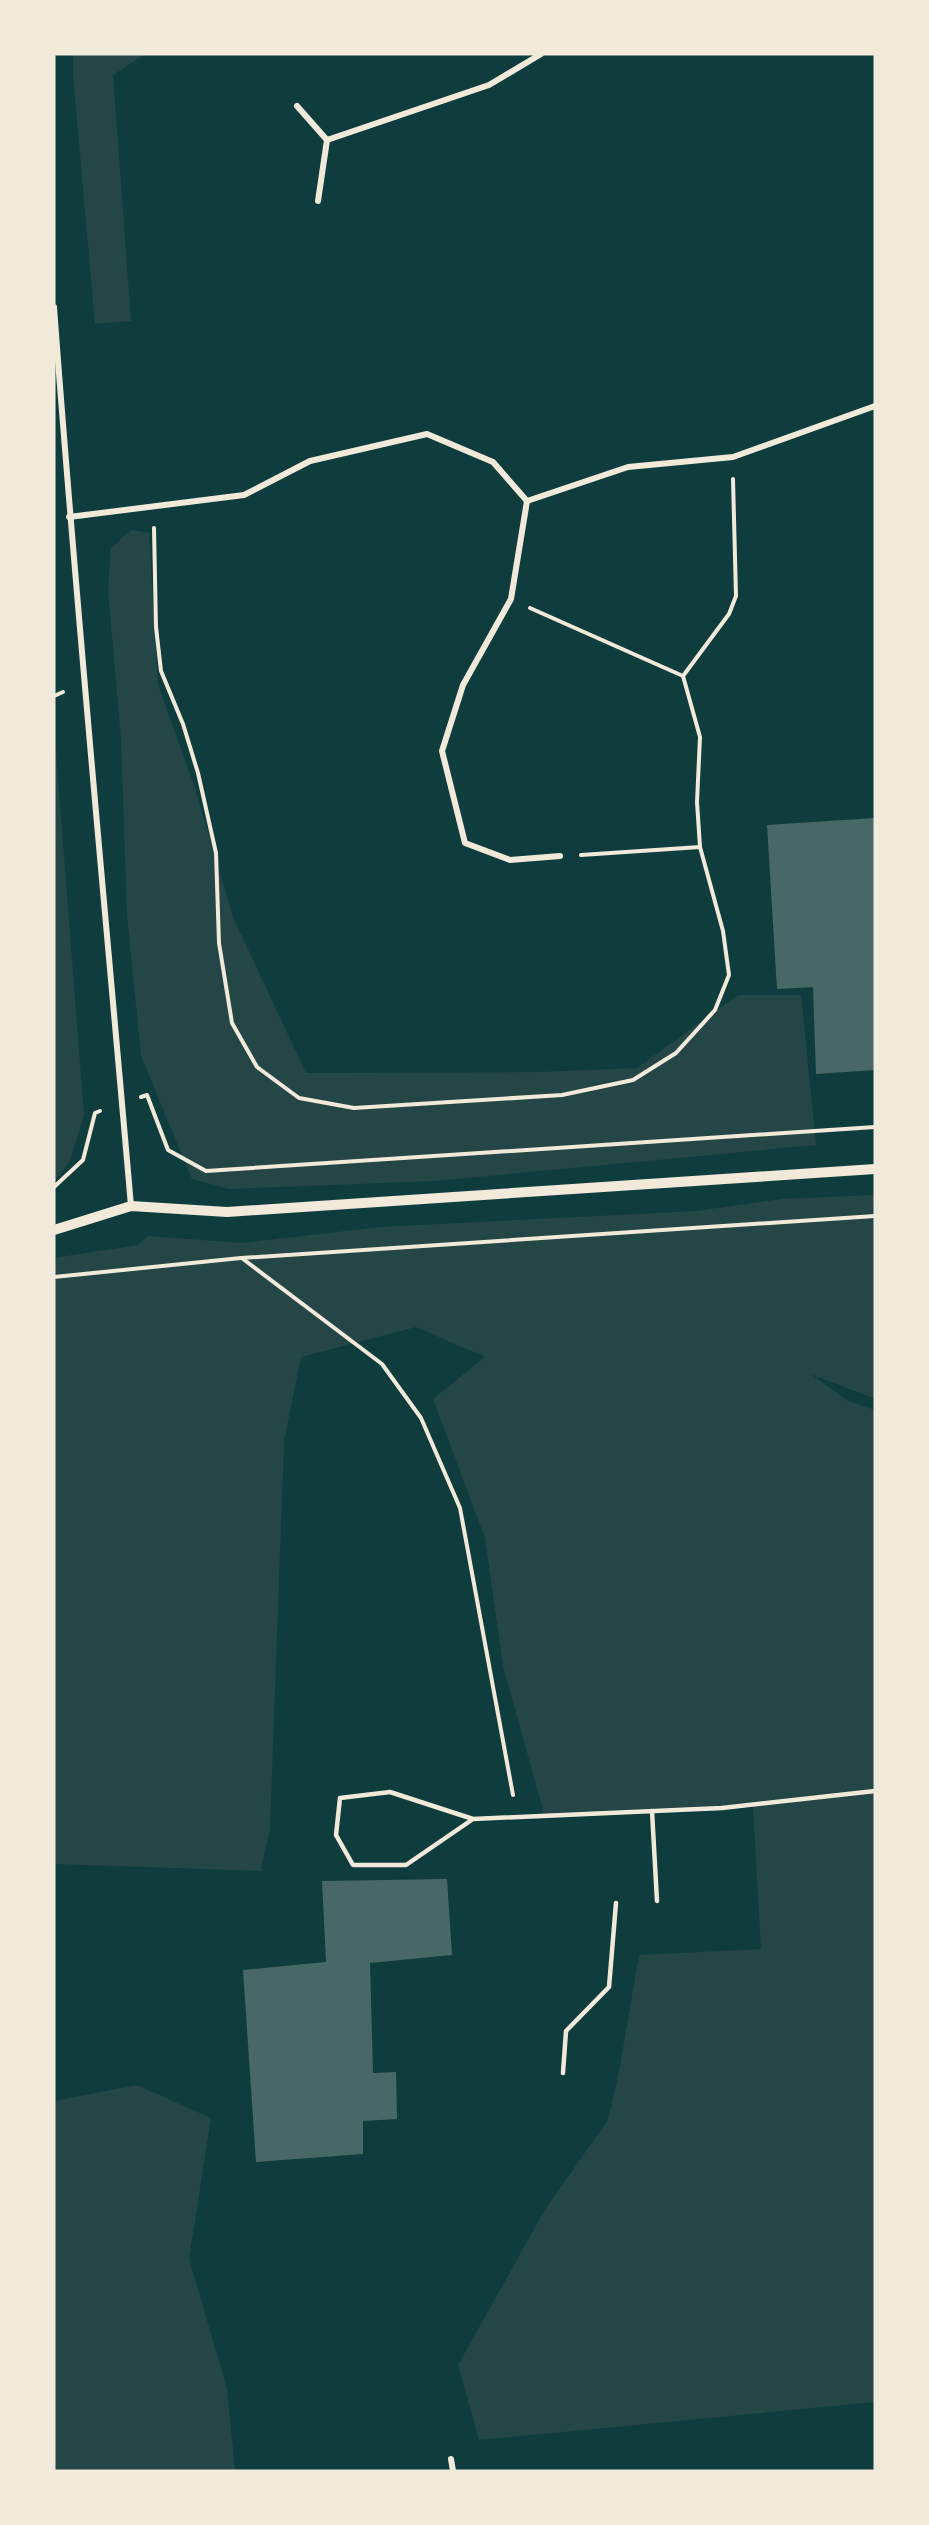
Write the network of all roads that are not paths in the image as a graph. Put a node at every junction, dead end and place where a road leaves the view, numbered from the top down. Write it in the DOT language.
graph roads {
  1 [pos="541,54"];
  2 [pos="297,106"];
  3 [pos="327,140"];
  4 [pos="318,201"];
  5 [pos="54,307"];
  6 [pos="875,406"];
  7 [pos="527,501"];
  8 [pos="69,517"];
  9 [pos="560,856"];
  10 [pos="875,1169"];
  11 [pos="131,1206"];
  12 [pos="54,1230"];
  13 [pos="875,1791"];
  14 [pos="652,1811"];
  15 [pos="473,1819"];
  16 [pos="657,1901"];
  17 [pos="616,1903"];
  18 [pos="563,2073"];
  19 [pos="451,2459"];
  20 [pos="453,2471"];
  1 -- 3 [label="street"];
  2 -- 3 [label="street"];
  3 -- 4 [label="street"];
  5 -- 8 [label="street"];
  6 -- 7 [label="street"];
  7 -- 8 [label="street"];
  7 -- 9 [label="street"];
  8 -- 11 [label="street"];
  10 -- 11 [label="street"];
  11 -- 12 [label="street"];
  13 -- 14 [label="lane"];
  14 -- 15 [label="lane"];
  14 -- 16 [label="lane"];
  15 -- 15 [label="lane"];
  17 -- 18 [label="lane"];
  19 -- 20 [label="street"];
}
